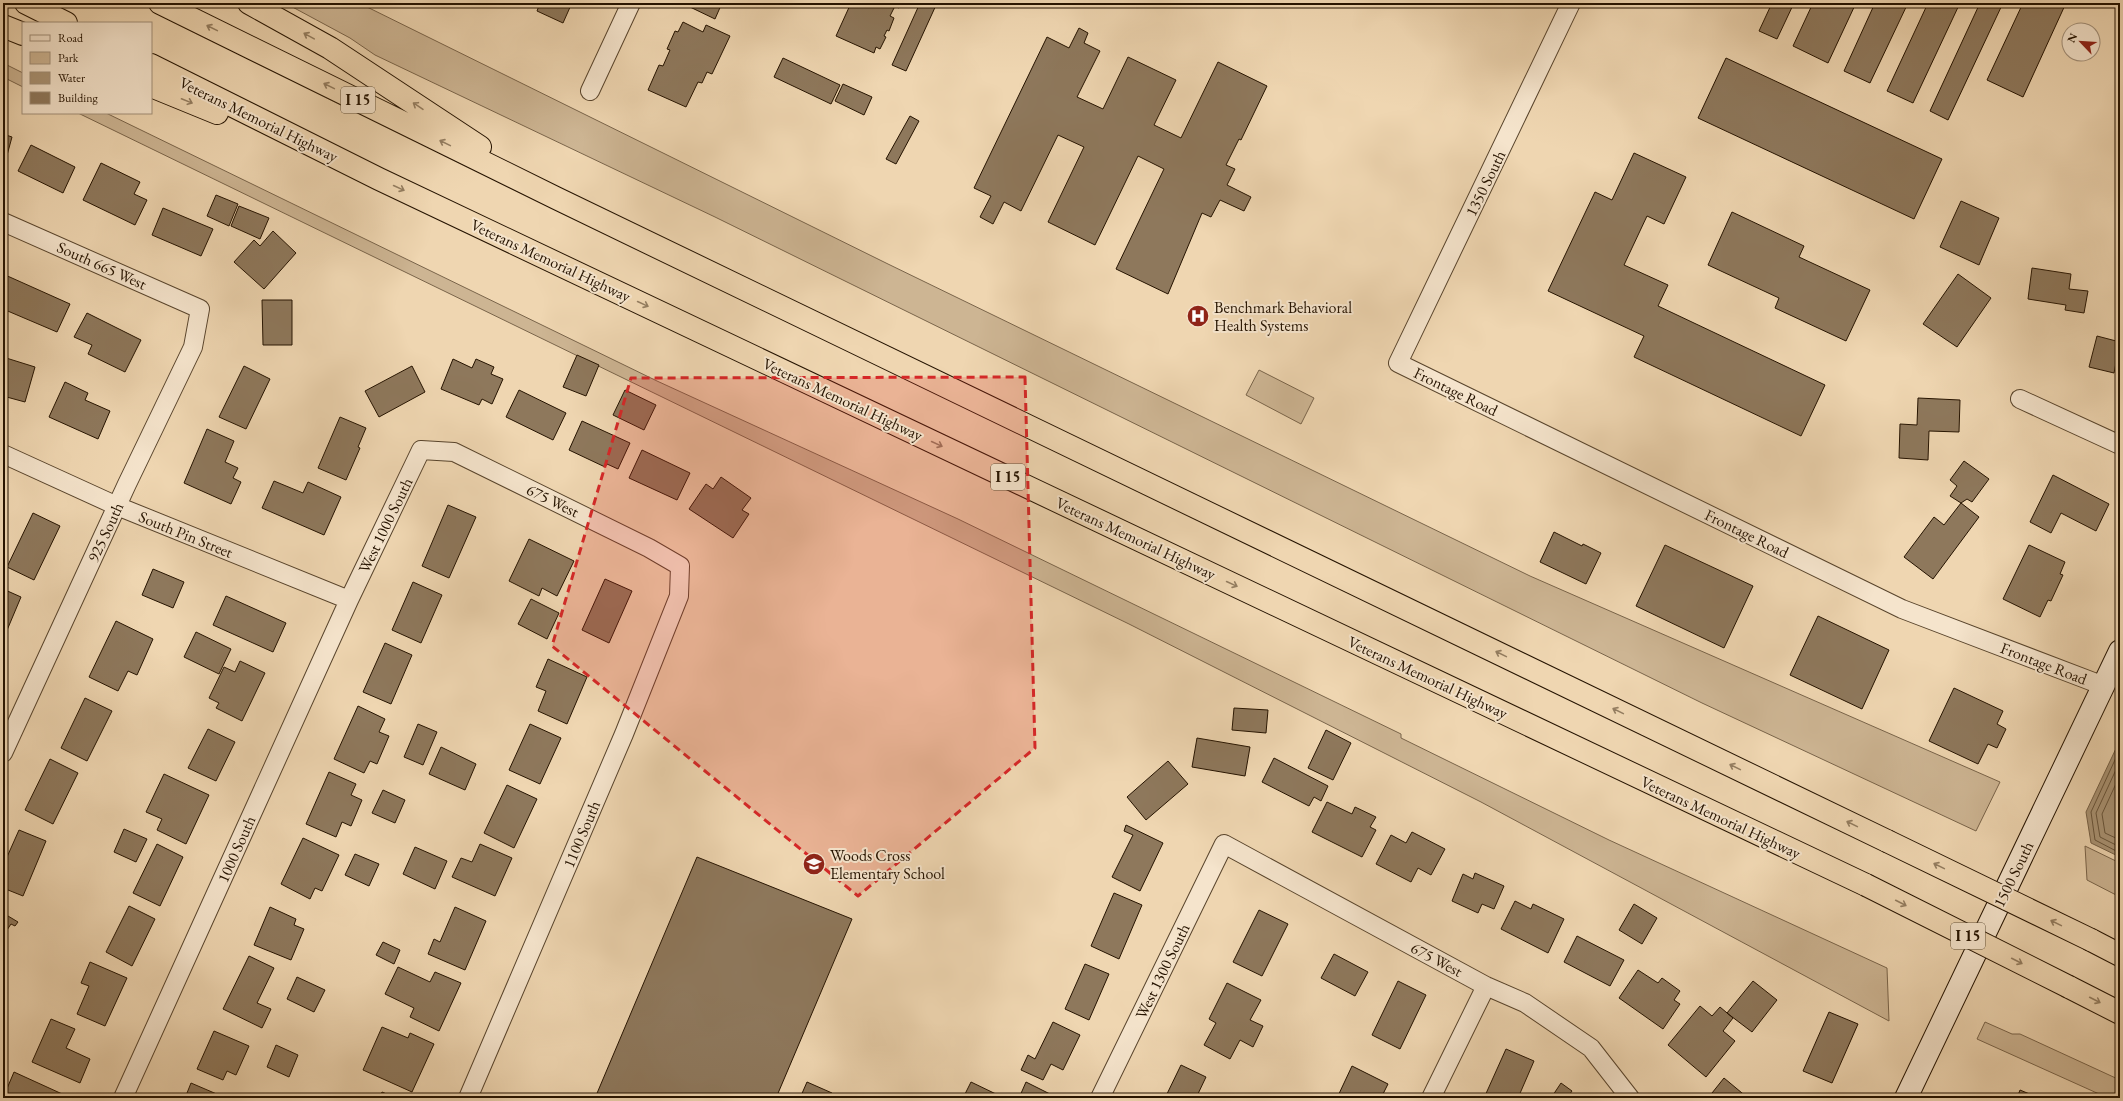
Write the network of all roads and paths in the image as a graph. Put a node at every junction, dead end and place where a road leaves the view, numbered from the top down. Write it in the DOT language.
graph roads {
  1 [pos="26,3"];
  2 [pos="160,3"];
  3 [pos="248,3"];
  4 [pos="632,3"];
  5 [pos="1571,3"];
  6 [pos="64,22"];
  7 [pos="3,26"];
  8 [pos="22,34"];
  9 [pos="152,65"];
  10 [pos="152,86"];
  11 [pos="590,91"];
  12 [pos="379,178"];
  13 [pos="556,198"];
  14 [pos="3,222"];
  15 [pos="200,309"];
  16 [pos="1398,363"];
  17 [pos="2020,399"];
  18 [pos="2120,446"];
  19 [pos="421,450"];
  20 [pos="3,454"];
  21 [pos="117,506"];
  22 [pos="680,566"];
  23 [pos="349,600"];
  24 [pos="2120,651"];
  25 [pos="2104,686"];
  26 [pos="3,753"];
  27 [pos="1224,844"];
  28 [pos="2120,955"];
  29 [pos="1486,986"];
  30 [pos="2120,1013"];
  31 [pos="122,1098"];
  32 [pos="468,1098"];
  33 [pos="1100,1098"];
  34 [pos="1431,1098"];
  35 [pos="1630,1098"];
  36 [pos="1906,1098"];
  1 -- 6 [label="highway"];
  13 -- 2 [label="highway, I 15, one-way"];
  13 -- 3 [label="highway, one-way"];
  4 -- 11 [label="street"];
  5 -- 16 [label="street, 1350 South"];
  7 -- 8 [label="highway"];
  9 -- 12 [label="highway, Veterans Memorial Highway / I 15"];
  10 -- 12 [label="highway, one-way"];
  12 -- 30 [label="highway, Veterans Memorial Highway / I 15, one-way, bridge"];
  28 -- 13 [label="highway, I 15, one-way, bridge"];
  14 -- 15 [label="street, South 665 West"];
  15 -- 21 [label="street, 925 South"];
  16 -- 25 [label="street, Frontage Road"];
  17 -- 18 [label="street"];
  19 -- 22 [label="street, 675 West"];
  19 -- 23 [label="street, West 1000 South"];
  20 -- 21 [label="street, South Pin Street"];
  21 -- 23 [label="street, South Pin Street"];
  21 -- 26 [label="street, 925 South"];
  22 -- 32 [label="street, 1100 South"];
  23 -- 31 [label="street, 1000 South"];
  24 -- 25 [label="street, 1500 South"];
  25 -- 36 [label="street, 1500 South"];
  27 -- 29 [label="street, 675 West"];
  27 -- 33 [label="street, West 1300 South"];
  29 -- 34 [label="street"];
  29 -- 35 [label="street, 675 West"];
}
